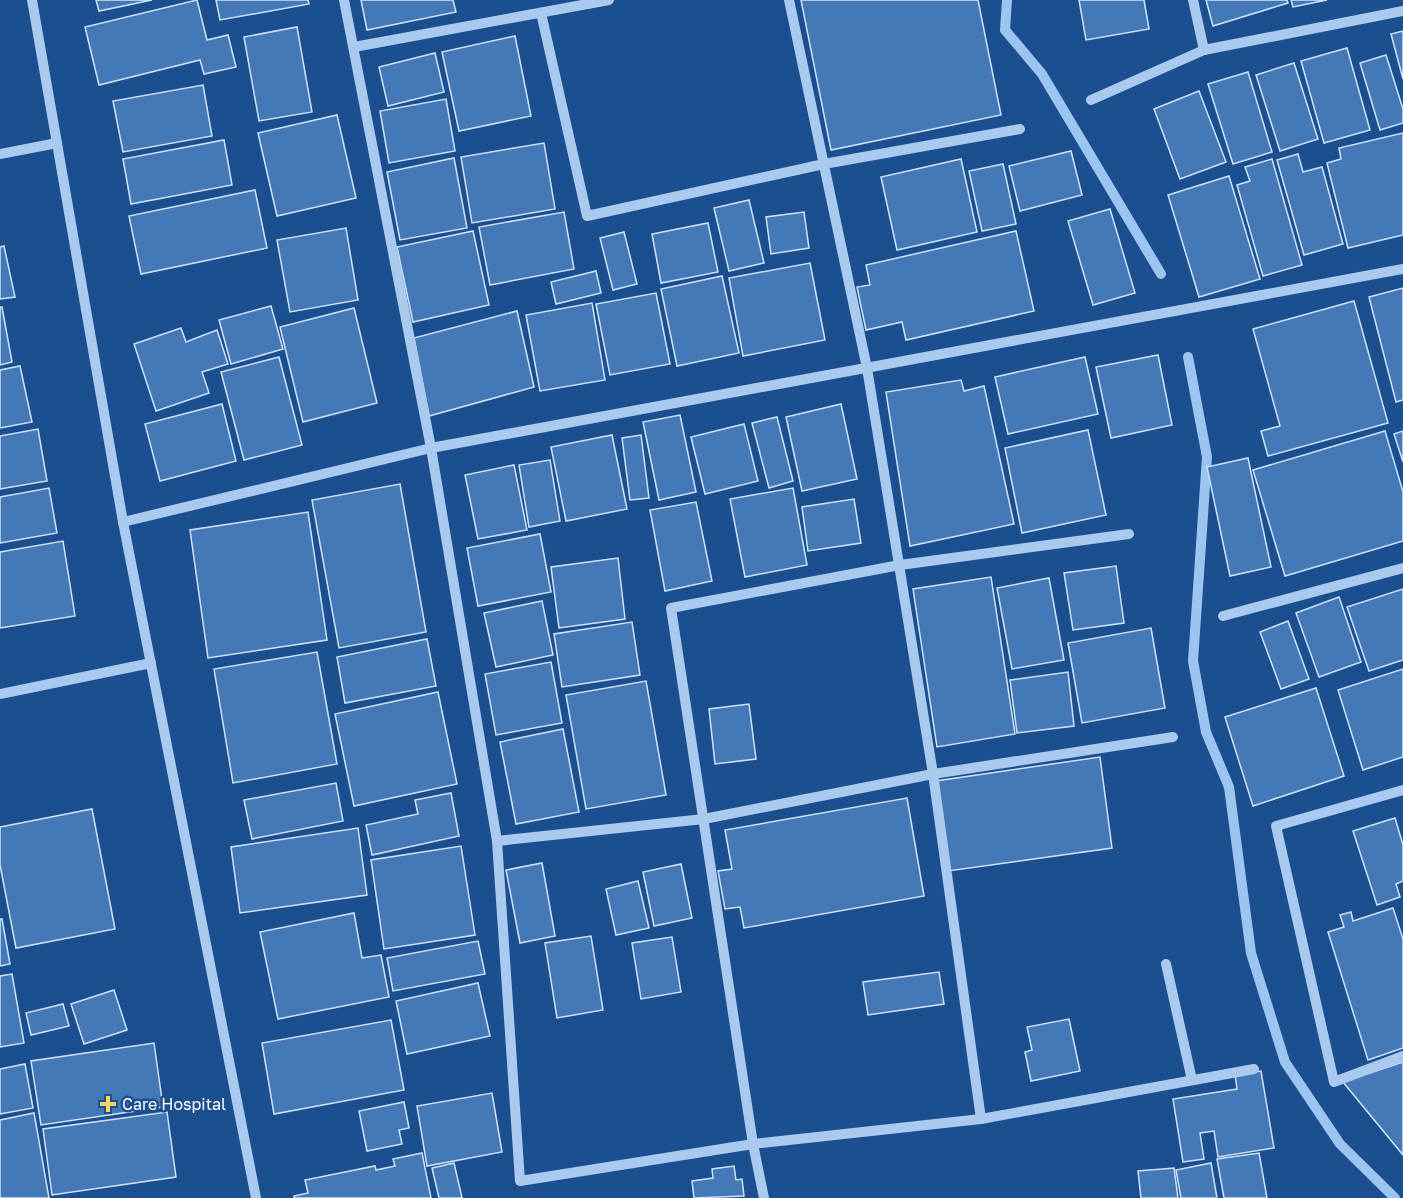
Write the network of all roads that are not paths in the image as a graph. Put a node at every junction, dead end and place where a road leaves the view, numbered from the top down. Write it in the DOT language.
graph roads {
  1 [pos="32,0"];
  2 [pos="345,0"];
  3 [pos="609,0"];
  4 [pos="789,0"];
  5 [pos="1193,0"];
  6 [pos="1403,11"];
  7 [pos="541,13"];
  8 [pos="354,47"];
  9 [pos="1204,50"];
  10 [pos="1091,100"];
  11 [pos="1020,129"];
  12 [pos="57,143"];
  13 [pos="0,154"];
  14 [pos="824,164"];
  15 [pos="1403,269"];
  16 [pos="867,368"];
  17 [pos="431,448"];
  18 [pos="123,522"];
  19 [pos="1129,534"];
  20 [pos="900,565"];
  21 [pos="1403,568"];
  22 [pos="1223,616"];
  23 [pos="151,663"];
  24 [pos="0,694"];
  25 [pos="1173,737"];
  26 [pos="933,774"];
  27 [pos="1403,790"];
  28 [pos="704,819"];
  29 [pos="497,841"];
  30 [pos="1166,964"];
  31 [pos="1403,1056"];
  32 [pos="1254,1069"];
  33 [pos="1192,1080"];
  34 [pos="981,1119"];
  35 [pos="753,1144"];
  36 [pos="256,1198"];
  37 [pos="764,1198"];
  1 -- 12 [label="street"];
  2 -- 8 [label="street"];
  3 -- 7 [label="street"];
  4 -- 14 [label="street"];
  5 -- 9 [label="street"];
  6 -- 9 [label="street"];
  7 -- 8 [label="street"];
  7 -- 14 [label="street"];
  8 -- 17 [label="street"];
  9 -- 10 [label="street"];
  11 -- 14 [label="street"];
  12 -- 13 [label="street"];
  12 -- 18 [label="street"];
  14 -- 16 [label="street"];
  15 -- 16 [label="street"];
  16 -- 17 [label="street"];
  16 -- 20 [label="street"];
  17 -- 18 [label="street"];
  17 -- 29 [label="street"];
  18 -- 23 [label="street"];
  19 -- 20 [label="street"];
  20 -- 26 [label="street"];
  20 -- 28 [label="street"];
  21 -- 22 [label="street"];
  23 -- 24 [label="street"];
  23 -- 36 [label="street"];
  25 -- 26 [label="street"];
  26 -- 28 [label="street"];
  26 -- 34 [label="street"];
  27 -- 31 [label="street"];
  28 -- 29 [label="street"];
  28 -- 35 [label="street"];
  29 -- 35 [label="street"];
  30 -- 33 [label="street"];
  32 -- 33 [label="street"];
  33 -- 34 [label="street"];
  34 -- 35 [label="street"];
  35 -- 37 [label="street"];
}
